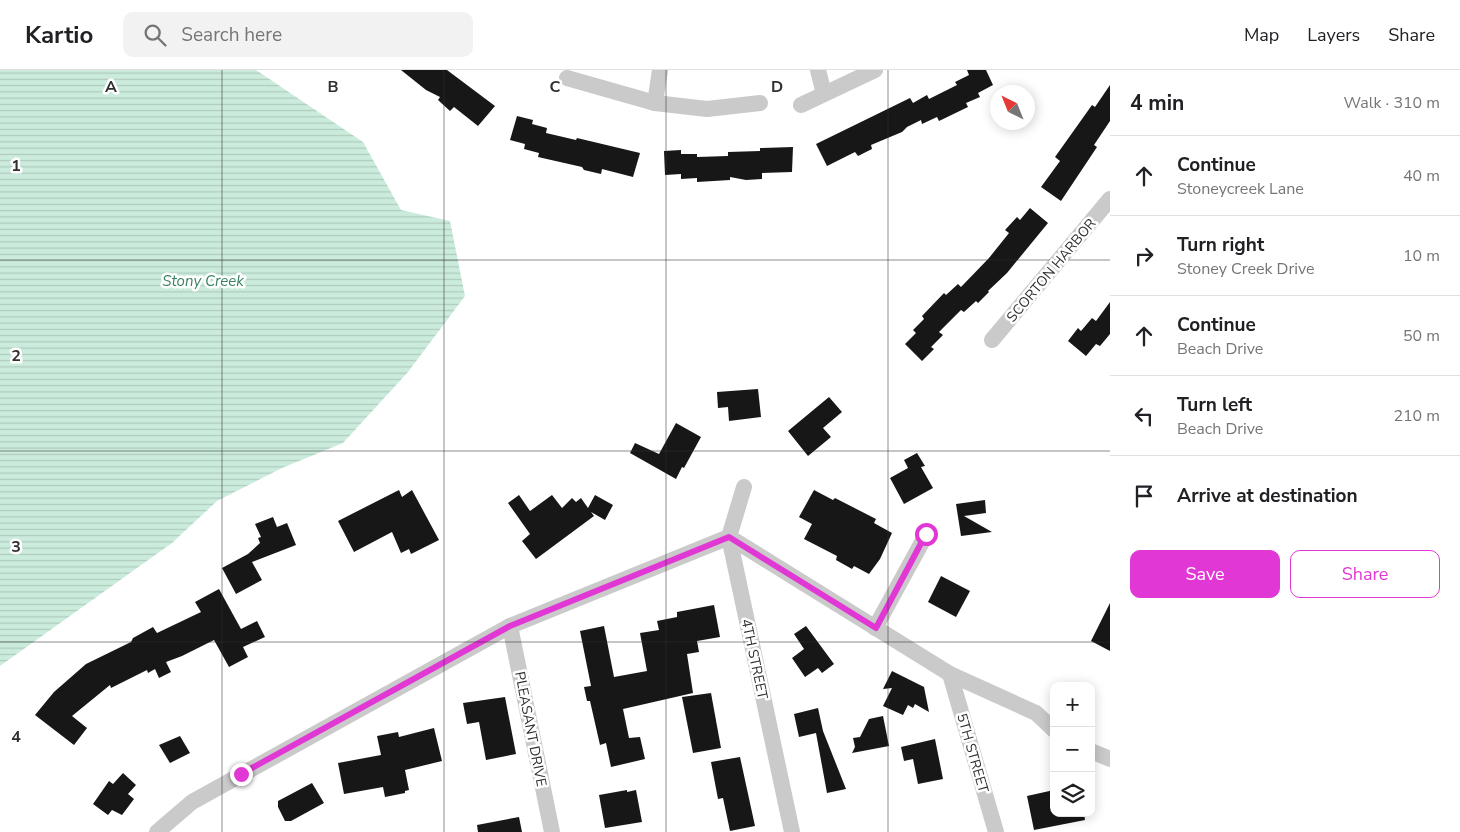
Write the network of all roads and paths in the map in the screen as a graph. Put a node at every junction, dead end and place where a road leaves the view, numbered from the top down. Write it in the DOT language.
graph roads {
  1 [pos="660,70"];
  2 [pos="818,70"];
  3 [pos="875,70"];
  4 [pos="567,78"];
  5 [pos="824,94"];
  6 [pos="655,103"];
  7 [pos="760,103"];
  8 [pos="800,105"];
  9 [pos="1110,200"];
  10 [pos="992,340"];
  11 [pos="744,487"];
  12 [pos="926,534"];
  13 [pos="729,537"];
  14 [pos="510,626"];
  15 [pos="876,628"];
  16 [pos="950,674"];
  17 [pos="1051,727"];
  18 [pos="1095,753"];
  19 [pos="1110,759"];
  20 [pos="157,832"];
  21 [pos="552,832"];
  22 [pos="792,832"];
  23 [pos="996,832"];
  1 -- 6 [label="street"];
  2 -- 5 [label="street"];
  3 -- 5 [label="street"];
  4 -- 6 [label="street"];
  5 -- 8 [label="street"];
  6 -- 7 [label="street"];
  9 -- 10 [label="street, SCORTON HARBOR"];
  11 -- 13 [label="street, 4TH STREET"];
  12 -- 15 [label="street"];
  13 -- 14 [label="street"];
  13 -- 15 [label="street"];
  13 -- 22 [label="street, 4TH STREET"];
  14 -- 20 [label="street"];
  14 -- 21 [label="street, PLEASANT DRIVE"];
  15 -- 16 [label="street"];
  16 -- 17 [label="street"];
  16 -- 23 [label="street, 5TH STREET"];
  18 -- 19 [label="street"];
}
